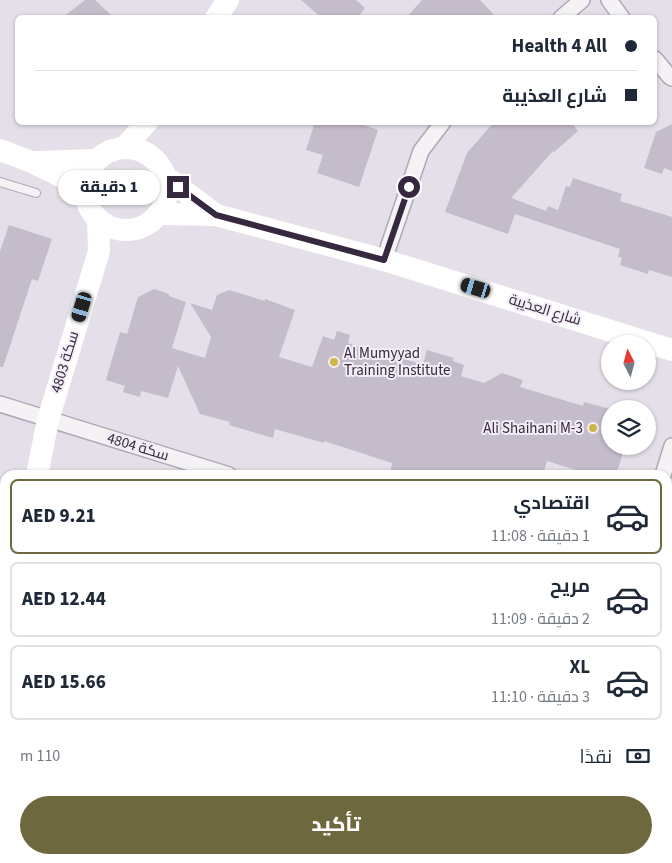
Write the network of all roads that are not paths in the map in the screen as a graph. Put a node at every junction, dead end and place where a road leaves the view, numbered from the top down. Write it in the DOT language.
graph roads {
  1 [pos="228,0"];
  2 [pos="582,0"];
  3 [pos="609,0"];
  4 [pos="218,15"];
  5 [pos="565,15"];
  6 [pos="620,15"];
  7 [pos="657,61"];
  8 [pos="672,78"];
  9 [pos="144,125"];
  10 [pos="154,125"];
  11 [pos="441,125"];
  12 [pos="124,148"];
  13 [pos="0,150"];
  14 [pos="152,157"];
  15 [pos="97,160"];
  16 [pos="32,162"];
  17 [pos="166,177"];
  18 [pos="0,182"];
  19 [pos="85,188"];
  20 [pos="36,193"];
  21 [pos="159,214"];
  22 [pos="216,215"];
  23 [pos="98,219"];
  24 [pos="120,230"];
  25 [pos="99,251"];
  26 [pos="384,260"];
  27 [pos="672,350"];
  28 [pos="0,404"];
  29 [pos="48,420"];
  30 [pos="672,446"];
  31 [pos="38,470"];
  32 [pos="213,470"];
  33 [pos="665,470"];
  1 -- 4 [label="street"];
  2 -- 5 [label="street"];
  3 -- 6 [label="street"];
  7 -- 8 [label="street"];
  9 -- 12 [label="street"];
  10 -- 14 [label="street"];
  11 -- 26 [label="street"];
  12 -- 14 [label="street"];
  12 -- 15 [label="street"];
  13 -- 16 [label="street"];
  14 -- 17 [label="street"];
  15 -- 16 [label="street"];
  15 -- 19 [label="street"];
  16 -- 19 [label="street"];
  17 -- 21 [label="street"];
  17 -- 22 [label="street, شارع العذيبة"];
  18 -- 20 [label="lane"];
  19 -- 23 [label="street"];
  21 -- 22 [label="street, شارع العذيبة"];
  21 -- 24 [label="street"];
  22 -- 26 [label="street, شارع العذيبة"];
  23 -- 24 [label="street"];
  23 -- 25 [label="street, سكة 4803"];
  24 -- 25 [label="street, سكة 4803"];
  25 -- 29 [label="street, سكة 4803"];
  26 -- 27 [label="street, شارع العذيبة"];
  28 -- 29 [label="street, سكة 4804"];
  29 -- 31 [label="street, سكة 4803"];
  29 -- 32 [label="street, سكة 4804"];
  30 -- 33 [label="street"];
}
